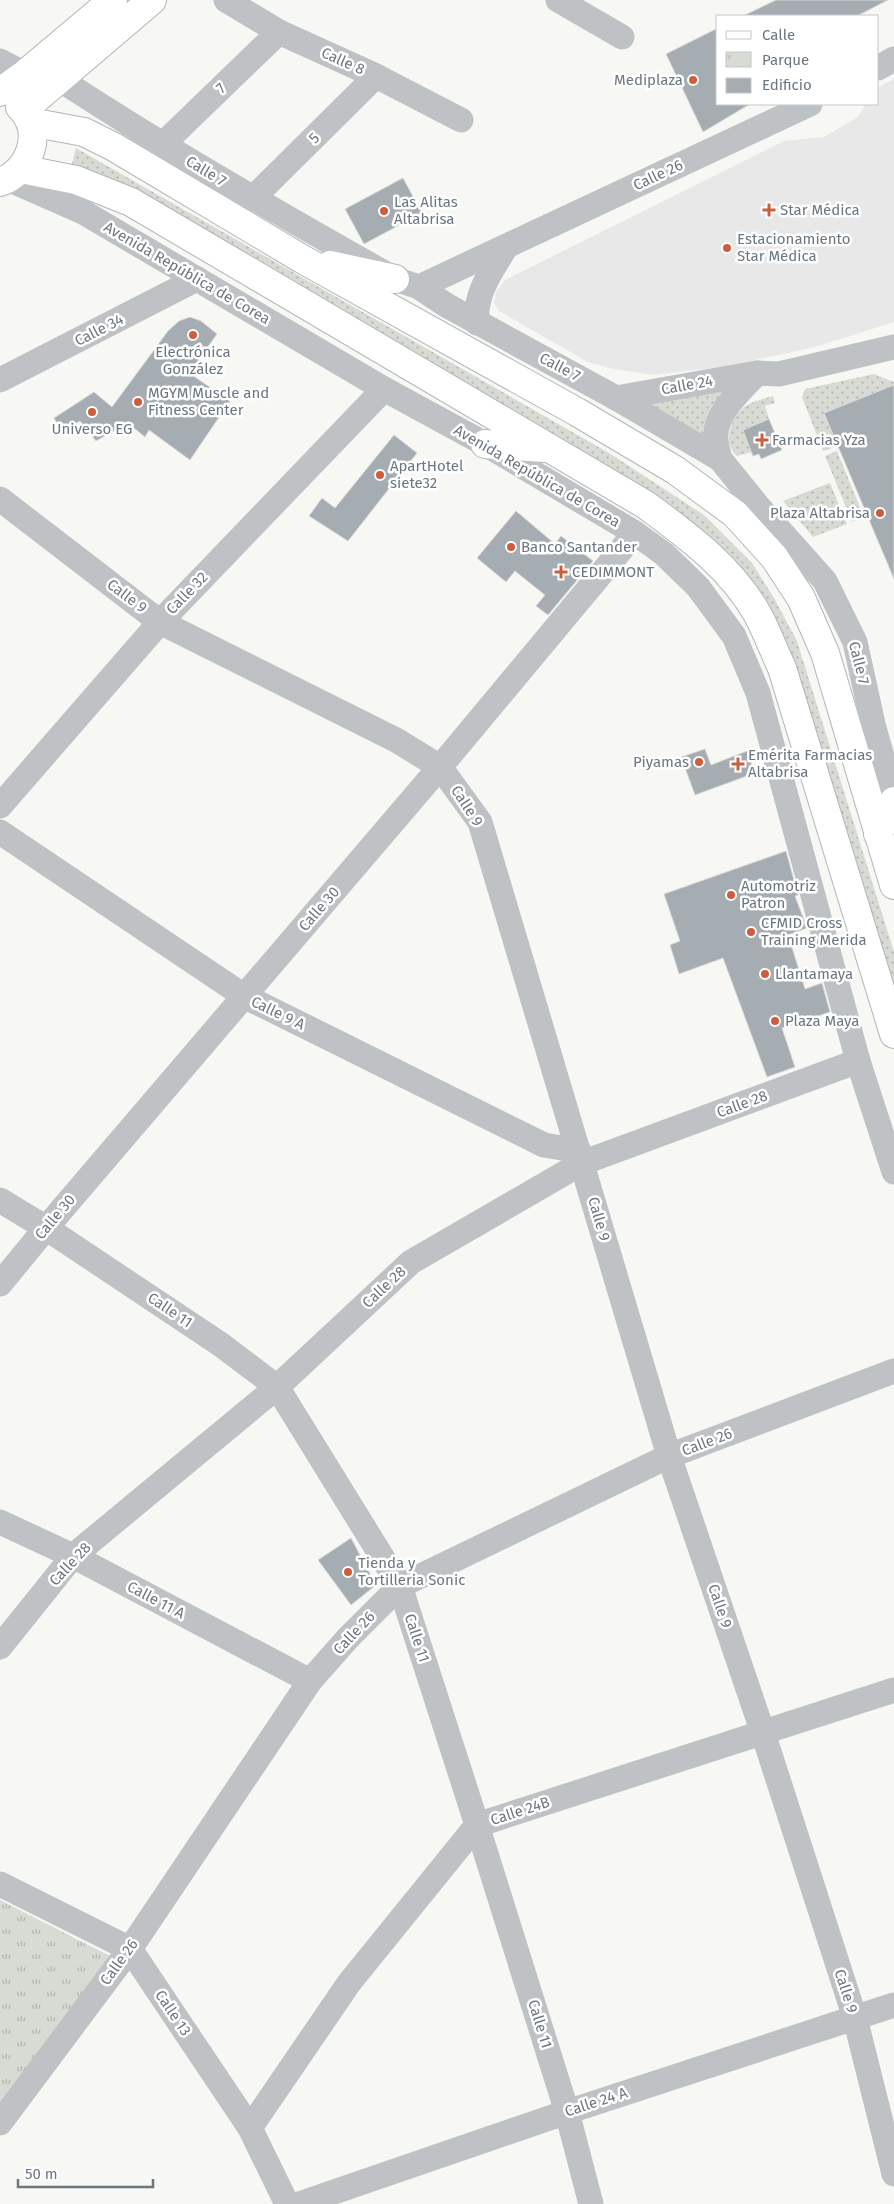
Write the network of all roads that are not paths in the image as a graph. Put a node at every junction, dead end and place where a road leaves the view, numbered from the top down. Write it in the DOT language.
graph roads {
  1 [pos="113,0"];
  2 [pos="152,0"];
  3 [pos="226,0"];
  4 [pos="558,0"];
  5 [pos="279,32"];
  6 [pos="622,37"];
  7 [pos="894,59"];
  8 [pos="0,61"];
  9 [pos="879,67"];
  10 [pos="25,74"];
  11 [pos="376,76"];
  12 [pos="61,80"];
  13 [pos="0,93"];
  14 [pos="808,105"];
  15 [pos="26,116"];
  16 [pos="461,120"];
  17 [pos="163,144"];
  18 [pos="10,177"];
  19 [pos="252,199"];
  20 [pos="506,247"];
  21 [pos="302,259"];
  22 [pos="197,279"];
  23 [pos="407,283"];
  24 [pos="477,323"];
  25 [pos="894,348"];
  26 [pos="757,373"];
  27 [pos="0,380"];
  28 [pos="384,389"];
  29 [pos="616,398"];
  30 [pos="485,444"];
  31 [pos="550,448"];
  32 [pos="720,459"];
  33 [pos="0,499"];
  34 [pos="635,533"];
  35 [pos="160,622"];
  36 [pos="440,767"];
  37 [pos="894,800"];
  38 [pos="0,806"];
  39 [pos="0,832"];
  40 [pos="878,834"];
  41 [pos="894,885"];
  42 [pos="244,996"];
  43 [pos="894,1034"];
  44 [pos="858,1061"];
  45 [pos="580,1157"];
  46 [pos="894,1172"];
  47 [pos="0,1200"];
  48 [pos="46,1228"];
  49 [pos="0,1284"];
  50 [pos="894,1371"];
  51 [pos="277,1387"];
  52 [pos="669,1456"];
  53 [pos="0,1522"];
  54 [pos="73,1556"];
  55 [pos="400,1586"];
  56 [pos="0,1647"];
  57 [pos="310,1681"];
  58 [pos="894,1690"];
  59 [pos="763,1733"];
  60 [pos="477,1825"];
  61 [pos="0,1884"];
  62 [pos="130,1949"];
  63 [pos="894,2005"];
  64 [pos="855,2018"];
  65 [pos="567,2112"];
  66 [pos="0,2122"];
  67 [pos="250,2128"];
  68 [pos="894,2174"];
  69 [pos="287,2204"];
  70 [pos="299,2204"];
  71 [pos="591,2204"];
  1 -- 10 [label="main road"];
  2 -- 12 [label="main road"];
  3 -- 5 [label="street, Calle 8"];
  4 -- 6 [label="street"];
  5 -- 11 [label="street, Calle 8"];
  5 -- 17 [label="street, 7"];
  7 -- 9 [label="street"];
  8 -- 10 [label="street"];
  10 -- 13 [label="main road"];
  11 -- 16 [label="street, Calle 8"];
  11 -- 19 [label="street, 5"];
  12 -- 15 [label="main road"];
  12 -- 17 [label="street, Calle 7"];
  13 -- 15 [label="main road"];
  14 -- 20 [label="street, Calle 26"];
  15 -- 18 [label="main road"];
  15 -- 21 [label="main road"];
  17 -- 19 [label="street, Calle 7"];
  18 -- 22 [label="street, Avenida República de Corea"];
  18 -- 31 [label="main road, Avenida República de Corea"];
  19 -- 23 [label="street, Calle 7"];
  20 -- 23 [label="street, Calle 26"];
  20 -- 24 [label="street"];
  21 -- 23 [label="main road"];
  21 -- 40 [label="main road"];
  22 -- 27 [label="street, Calle 34"];
  22 -- 28 [label="street, Avenida República de Corea"];
  23 -- 24 [label="street, Calle 7"];
  24 -- 29 [label="street, Calle 7"];
  25 -- 26 [label="street, Calle 24"];
  26 -- 29 [label="street, Calle 24"];
  26 -- 32 [label="street, Calle 24"];
  28 -- 30 [label="street, Avenida República de Corea"];
  28 -- 35 [label="street, Calle 32"];
  29 -- 32 [label="street, Calle 7"];
  30 -- 31 [label="main road"];
  30 -- 34 [label="street, Avenida República de Corea"];
  31 -- 43 [label="main road, Avenida República de Corea"];
  32 -- 37 [label="street, Calle 7"];
  33 -- 35 [label="street, Calle 9"];
  34 -- 36 [label="street, Calle 30"];
  34 -- 44 [label="street, Avenida República de Corea"];
  35 -- 36 [label="street, Calle 9"];
  35 -- 38 [label="street, Calle 32"];
  36 -- 42 [label="street, Calle 30"];
  36 -- 45 [label="street, Calle 9"];
  37 -- 40 [label="main road"];
  39 -- 42 [label="street, Calle 9 A"];
  40 -- 41 [label="main road"];
  42 -- 45 [label="street, Calle 9 A"];
  42 -- 48 [label="street, Calle 30"];
  44 -- 45 [label="street, Calle 28"];
  44 -- 46 [label="street, Avenida República de Corea"];
  45 -- 51 [label="street, Calle 28"];
  45 -- 52 [label="street, Calle 9"];
  47 -- 48 [label="street, Calle 11"];
  48 -- 49 [label="street, Calle 30"];
  48 -- 51 [label="street, Calle 11"];
  50 -- 52 [label="street, Calle 26"];
  51 -- 54 [label="street, Calle 28"];
  51 -- 55 [label="street, Calle 11"];
  52 -- 55 [label="street, Calle 26"];
  52 -- 59 [label="street, Calle 9"];
  53 -- 54 [label="street, Calle 11 A"];
  54 -- 56 [label="street, Calle 28"];
  54 -- 57 [label="street, Calle 11 A"];
  55 -- 57 [label="street, Calle 26"];
  55 -- 60 [label="street, Calle 11"];
  57 -- 62 [label="street, Calle 26"];
  58 -- 59 [label="street, Calle 24B"];
  59 -- 60 [label="street, Calle 24B"];
  59 -- 64 [label="street, Calle 9"];
  60 -- 65 [label="street, Calle 11"];
  60 -- 67 [label="street, Calle 24B"];
  61 -- 62 [label="street, Calle 13"];
  62 -- 66 [label="street, Calle 26"];
  62 -- 67 [label="street, Calle 13"];
  63 -- 64 [label="street, Calle 24 A"];
  64 -- 65 [label="street, Calle 24 A"];
  64 -- 68 [label="street, Calle 9"];
  65 -- 70 [label="street, Calle 24 A"];
  65 -- 71 [label="street, Calle 11"];
  67 -- 69 [label="street, Calle 13"];
}
